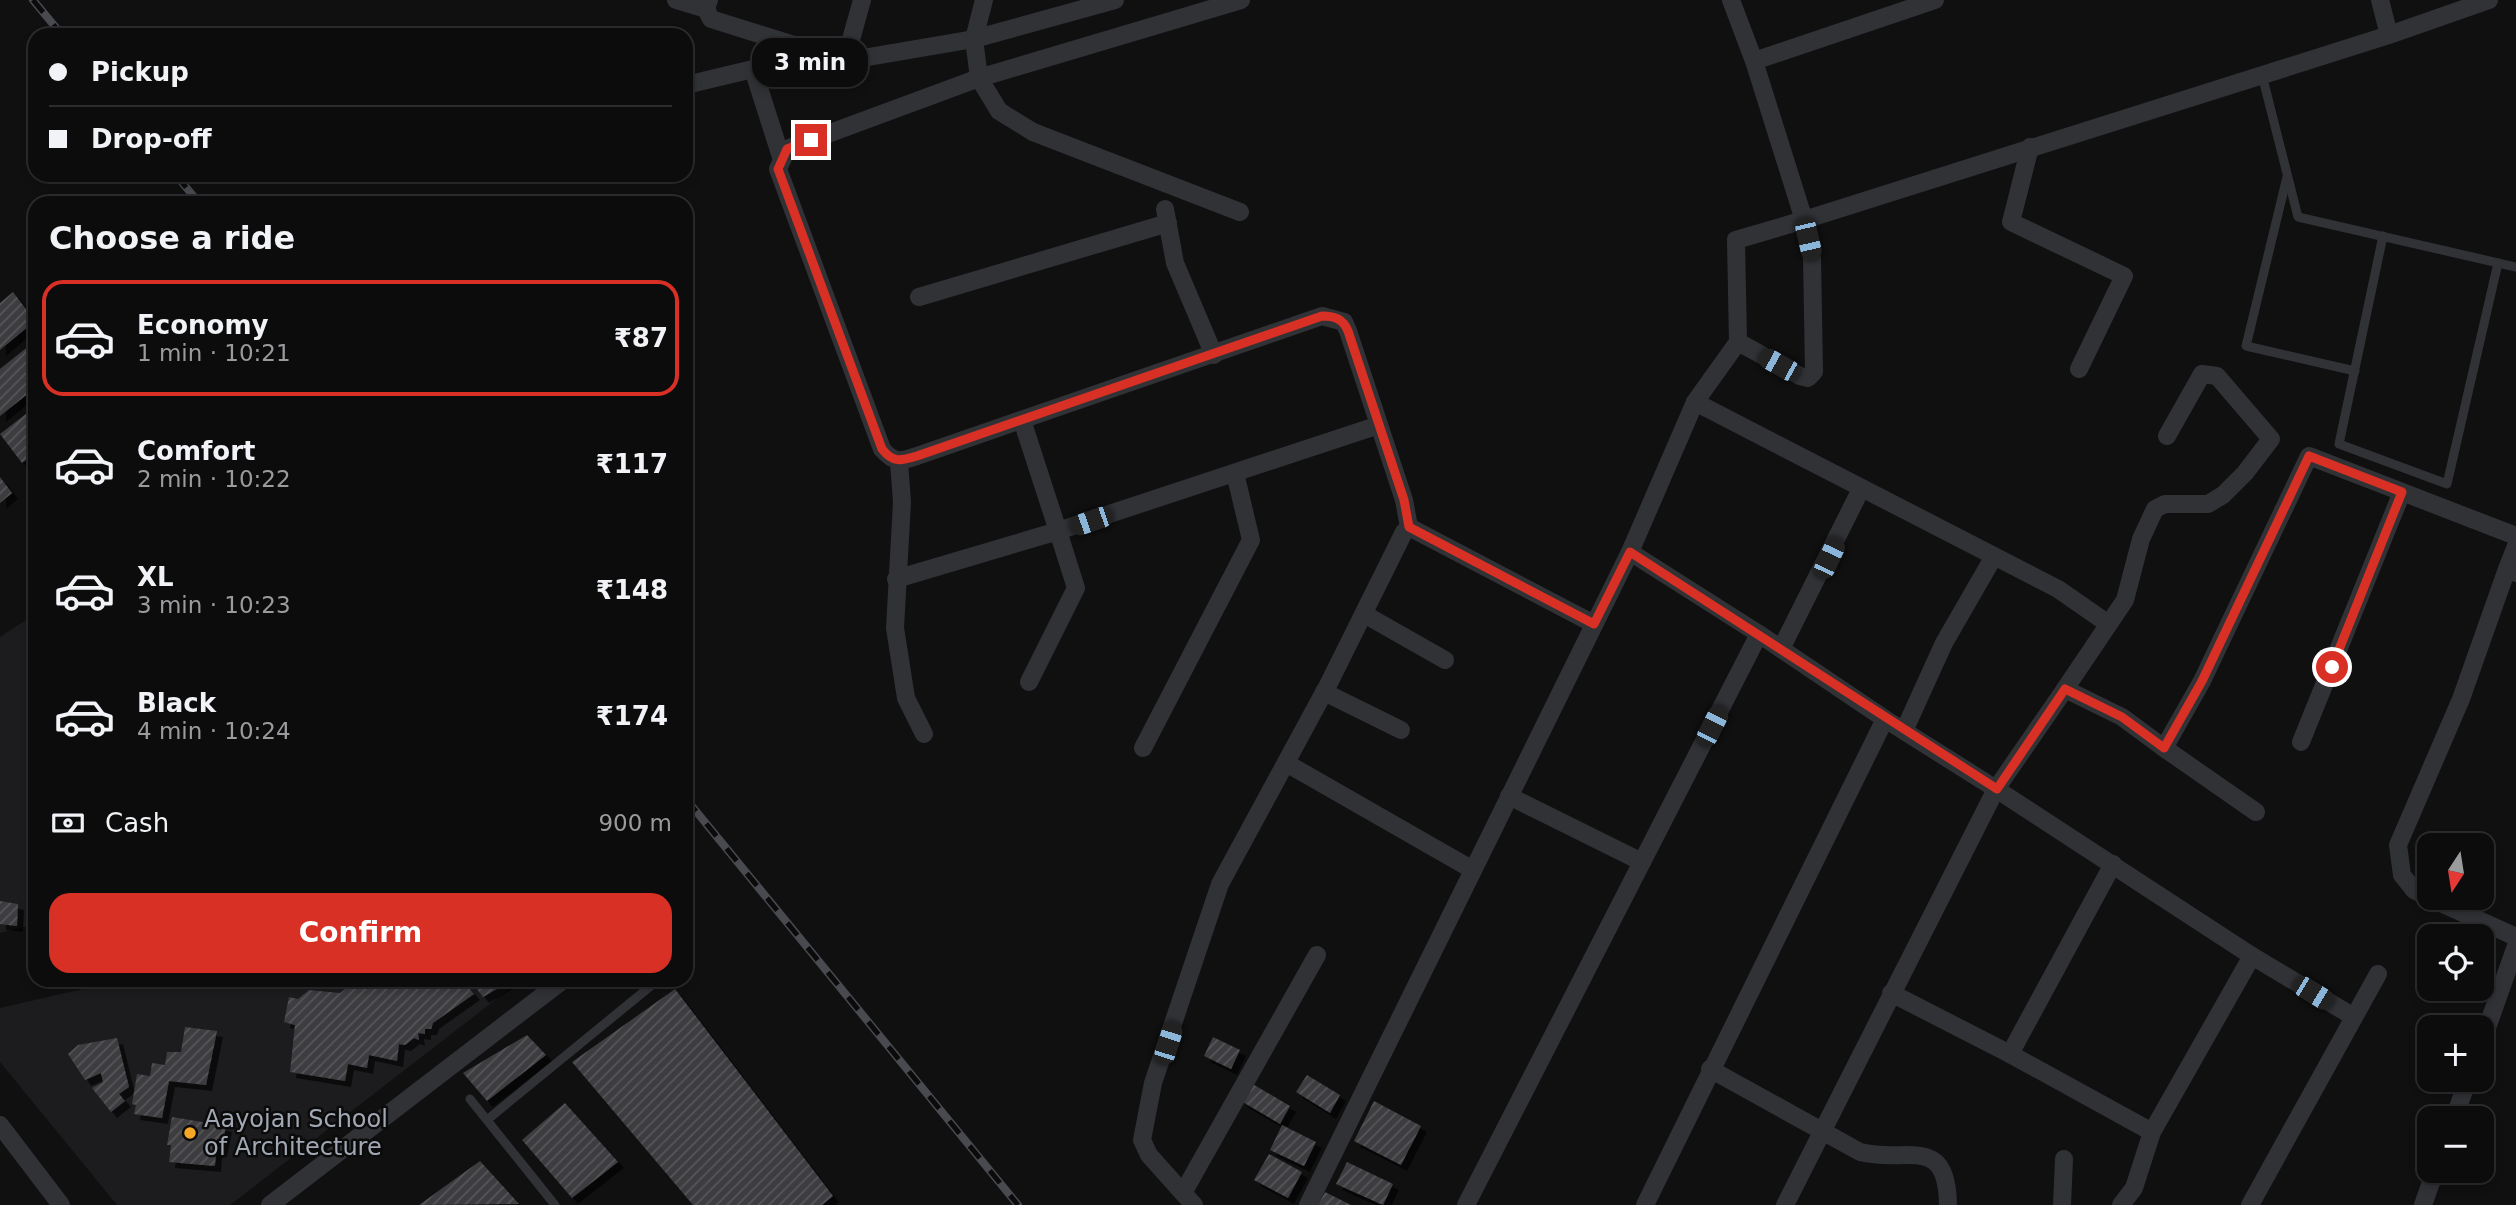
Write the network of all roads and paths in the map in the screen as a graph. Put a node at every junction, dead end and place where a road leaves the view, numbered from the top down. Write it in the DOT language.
graph roads {
  1 [pos="676,0"];
  2 [pos="862,0"];
  3 [pos="984,0"];
  4 [pos="1115,0"];
  5 [pos="1241,0"];
  6 [pos="1731,0"];
  7 [pos="1935,0"];
  8 [pos="2380,0"];
  9 [pos="2489,0"];
  10 [pos="708,5"];
  11 [pos="2389,35"];
  12 [pos="974,39"];
  13 [pos="845,61"];
  14 [pos="1754,61"];
  15 [pos="753,69"];
  16 [pos="2262,73"];
  17 [pos="979,78"];
  18 [pos="693,83"];
  19 [pos="2030,147"];
  20 [pos="782,160"];
  21 [pos="2287,175"];
  22 [pos="1240,212"];
  23 [pos="1804,220"];
  24 [pos="2383,236"];
  25 [pos="2498,263"];
  26 [pos="2516,267"];
  27 [pos="919,297"];
  28 [pos="1738,342"];
  29 [pos="1214,355"];
  30 [pos="2079,369"];
  31 [pos="2355,371"];
  32 [pos="1695,402"];
  33 [pos="1022,420"];
  34 [pos="1379,425"];
  35 [pos="2167,436"];
  36 [pos="899,462"];
  37 [pos="1235,473"];
  38 [pos="1861,489"];
  39 [pos="2402,492"];
  40 [pos="1409,527"];
  41 [pos="1058,531"];
  42 [pos="2516,536"];
  43 [pos="2516,545"];
  44 [pos="1630,552"];
  45 [pos="1993,558"];
  46 [pos="2511,571"];
  47 [pos="897,579"];
  48 [pos="1364,614"];
  49 [pos="2107,623"];
  50 [pos="1594,624"];
  51 [pos="1759,634"];
  52 [pos="1781,649"];
  53 [pos="1445,660"];
  54 [pos="1029,682"];
  55 [pos="2065,689"];
  56 [pos="1324,692"];
  57 [pos="1885,719"];
  58 [pos="1401,730"];
  59 [pos="1904,732"];
  60 [pos="924,734"];
  61 [pos="2301,742"];
  62 [pos="1143,748"];
  63 [pos="2164,748"];
  64 [pos="1286,763"];
  65 [pos="1997,789"];
  66 [pos="1509,796"];
  67 [pos="2256,812"];
  68 [pos="1642,863"];
  69 [pos="2113,864"];
  70 [pos="1473,870"];
  71 [pos="2417,891"];
  72 [pos="2458,910"];
  73 [pos="2516,937"];
  74 [pos="2516,946"];
  75 [pos="1317,955"];
  76 [pos="2252,956"];
  77 [pos="2378,974"];
  78 [pos="554,987"];
  79 [pos="649,987"];
  80 [pos="1891,993"];
  81 [pos="2492,1015"];
  82 [pos="2354,1017"];
  83 [pos="2010,1054"];
  84 [pos="1710,1069"];
  85 [pos="470,1099"];
  86 [pos="486,1120"];
  87 [pos="0,1125"];
  88 [pos="1821,1131"];
  89 [pos="2152,1132"];
  90 [pos="2064,1159"];
  91 [pos="2431,1183"];
  92 [pos="1189,1199"];
  93 [pos="61,1205"];
  94 [pos="270,1205"];
  95 [pos="555,1205"];
  96 [pos="1308,1205"];
  97 [pos="1466,1205"];
  98 [pos="1645,1205"];
  99 [pos="1786,1205"];
  100 [pos="1948,1205"];
  101 [pos="2062,1205"];
  102 [pos="2121,1205"];
  103 [pos="2250,1205"];
  104 [pos="2423,1205"];
  1 -- 10 [label="street"];
  2 -- 13 [label="street"];
  3 -- 12 [label="street"];
  4 -- 12 [label="street"];
  5 -- 17 [label="street"];
  6 -- 14 [label="street"];
  7 -- 14 [label="street"];
  8 -- 11 [label="street"];
  9 -- 11 [label="street"];
  10 -- 13 [label="street"];
  11 -- 16 [label="street"];
  12 -- 13 [label="street"];
  12 -- 17 [label="street"];
  13 -- 15 [label="street"];
  14 -- 23 [label="street"];
  15 -- 18 [label="street"];
  15 -- 20 [label="street"];
  16 -- 19 [label="street"];
  16 -- 21 [label="lane"];
  17 -- 20 [label="street"];
  17 -- 22 [label="street"];
  19 -- 23 [label="street"];
  19 -- 30 [label="street"];
  20 -- 36 [label="street"];
  21 -- 24 [label="lane"];
  21 -- 31 [label="lane"];
  23 -- 28 [label="street"];
  23 -- 28 [label="street"];
  24 -- 25 [label="lane"];
  24 -- 31 [label="lane"];
  25 -- 26 [label="lane"];
  25 -- 31 [label="lane"];
  27 -- 29 [label="street"];
  28 -- 32 [label="street"];
  29 -- 33 [label="street"];
  29 -- 34 [label="street"];
  32 -- 38 [label="street"];
  32 -- 44 [label="street"];
  33 -- 36 [label="street"];
  33 -- 41 [label="street"];
  34 -- 37 [label="street"];
  34 -- 40 [label="street"];
  35 -- 49 [label="street"];
  36 -- 47 [label="street"];
  37 -- 41 [label="street"];
  37 -- 62 [label="street"];
  38 -- 45 [label="street"];
  38 -- 52 [label="street"];
  39 -- 42 [label="street"];
  39 -- 61 [label="street"];
  39 -- 63 [label="street"];
  40 -- 48 [label="street"];
  40 -- 50 [label="street"];
  41 -- 47 [label="street"];
  41 -- 54 [label="street"];
  43 -- 46 [label="street"];
  44 -- 50 [label="street"];
  44 -- 51 [label="street"];
  45 -- 49 [label="street"];
  45 -- 59 [label="street"];
  46 -- 71 [label="street"];
  47 -- 60 [label="street"];
  48 -- 53 [label="street"];
  48 -- 56 [label="street"];
  49 -- 55 [label="street"];
  50 -- 66 [label="street"];
  51 -- 52 [label="street"];
  51 -- 68 [label="street"];
  52 -- 57 [label="street"];
  55 -- 63 [label="street"];
  55 -- 65 [label="street"];
  56 -- 58 [label="street"];
  56 -- 64 [label="street"];
  57 -- 59 [label="street"];
  57 -- 84 [label="street"];
  59 -- 65 [label="street"];
  63 -- 67 [label="street"];
  64 -- 70 [label="street"];
  64 -- 92 [label="street"];
  65 -- 69 [label="street"];
  65 -- 80 [label="street"];
  66 -- 68 [label="street"];
  66 -- 70 [label="street"];
  68 -- 97 [label="street"];
  69 -- 76 [label="street"];
  69 -- 83 [label="street"];
  70 -- 96 [label="street"];
  72 -- 73 [label="street"];
  74 -- 81 [label="street"];
  75 -- 92 [label="street"];
  76 -- 82 [label="street"];
  76 -- 89 [label="street"];
  77 -- 82 [label="street"];
  78 -- 94 [label="street"];
  79 -- 86 [label="lane"];
  80 -- 83 [label="street"];
  80 -- 88 [label="street"];
  82 -- 103 [label="street"];
  83 -- 89 [label="street"];
  84 -- 88 [label="street"];
  84 -- 98 [label="street"];
  85 -- 86 [label="lane"];
  86 -- 95 [label="lane"];
  87 -- 93 [label="street"];
  88 -- 99 [label="street"];
  88 -- 100 [label="street"];
  89 -- 102 [label="street"];
  90 -- 101 [label="street"];
  91 -- 104 [label="street"];
}
